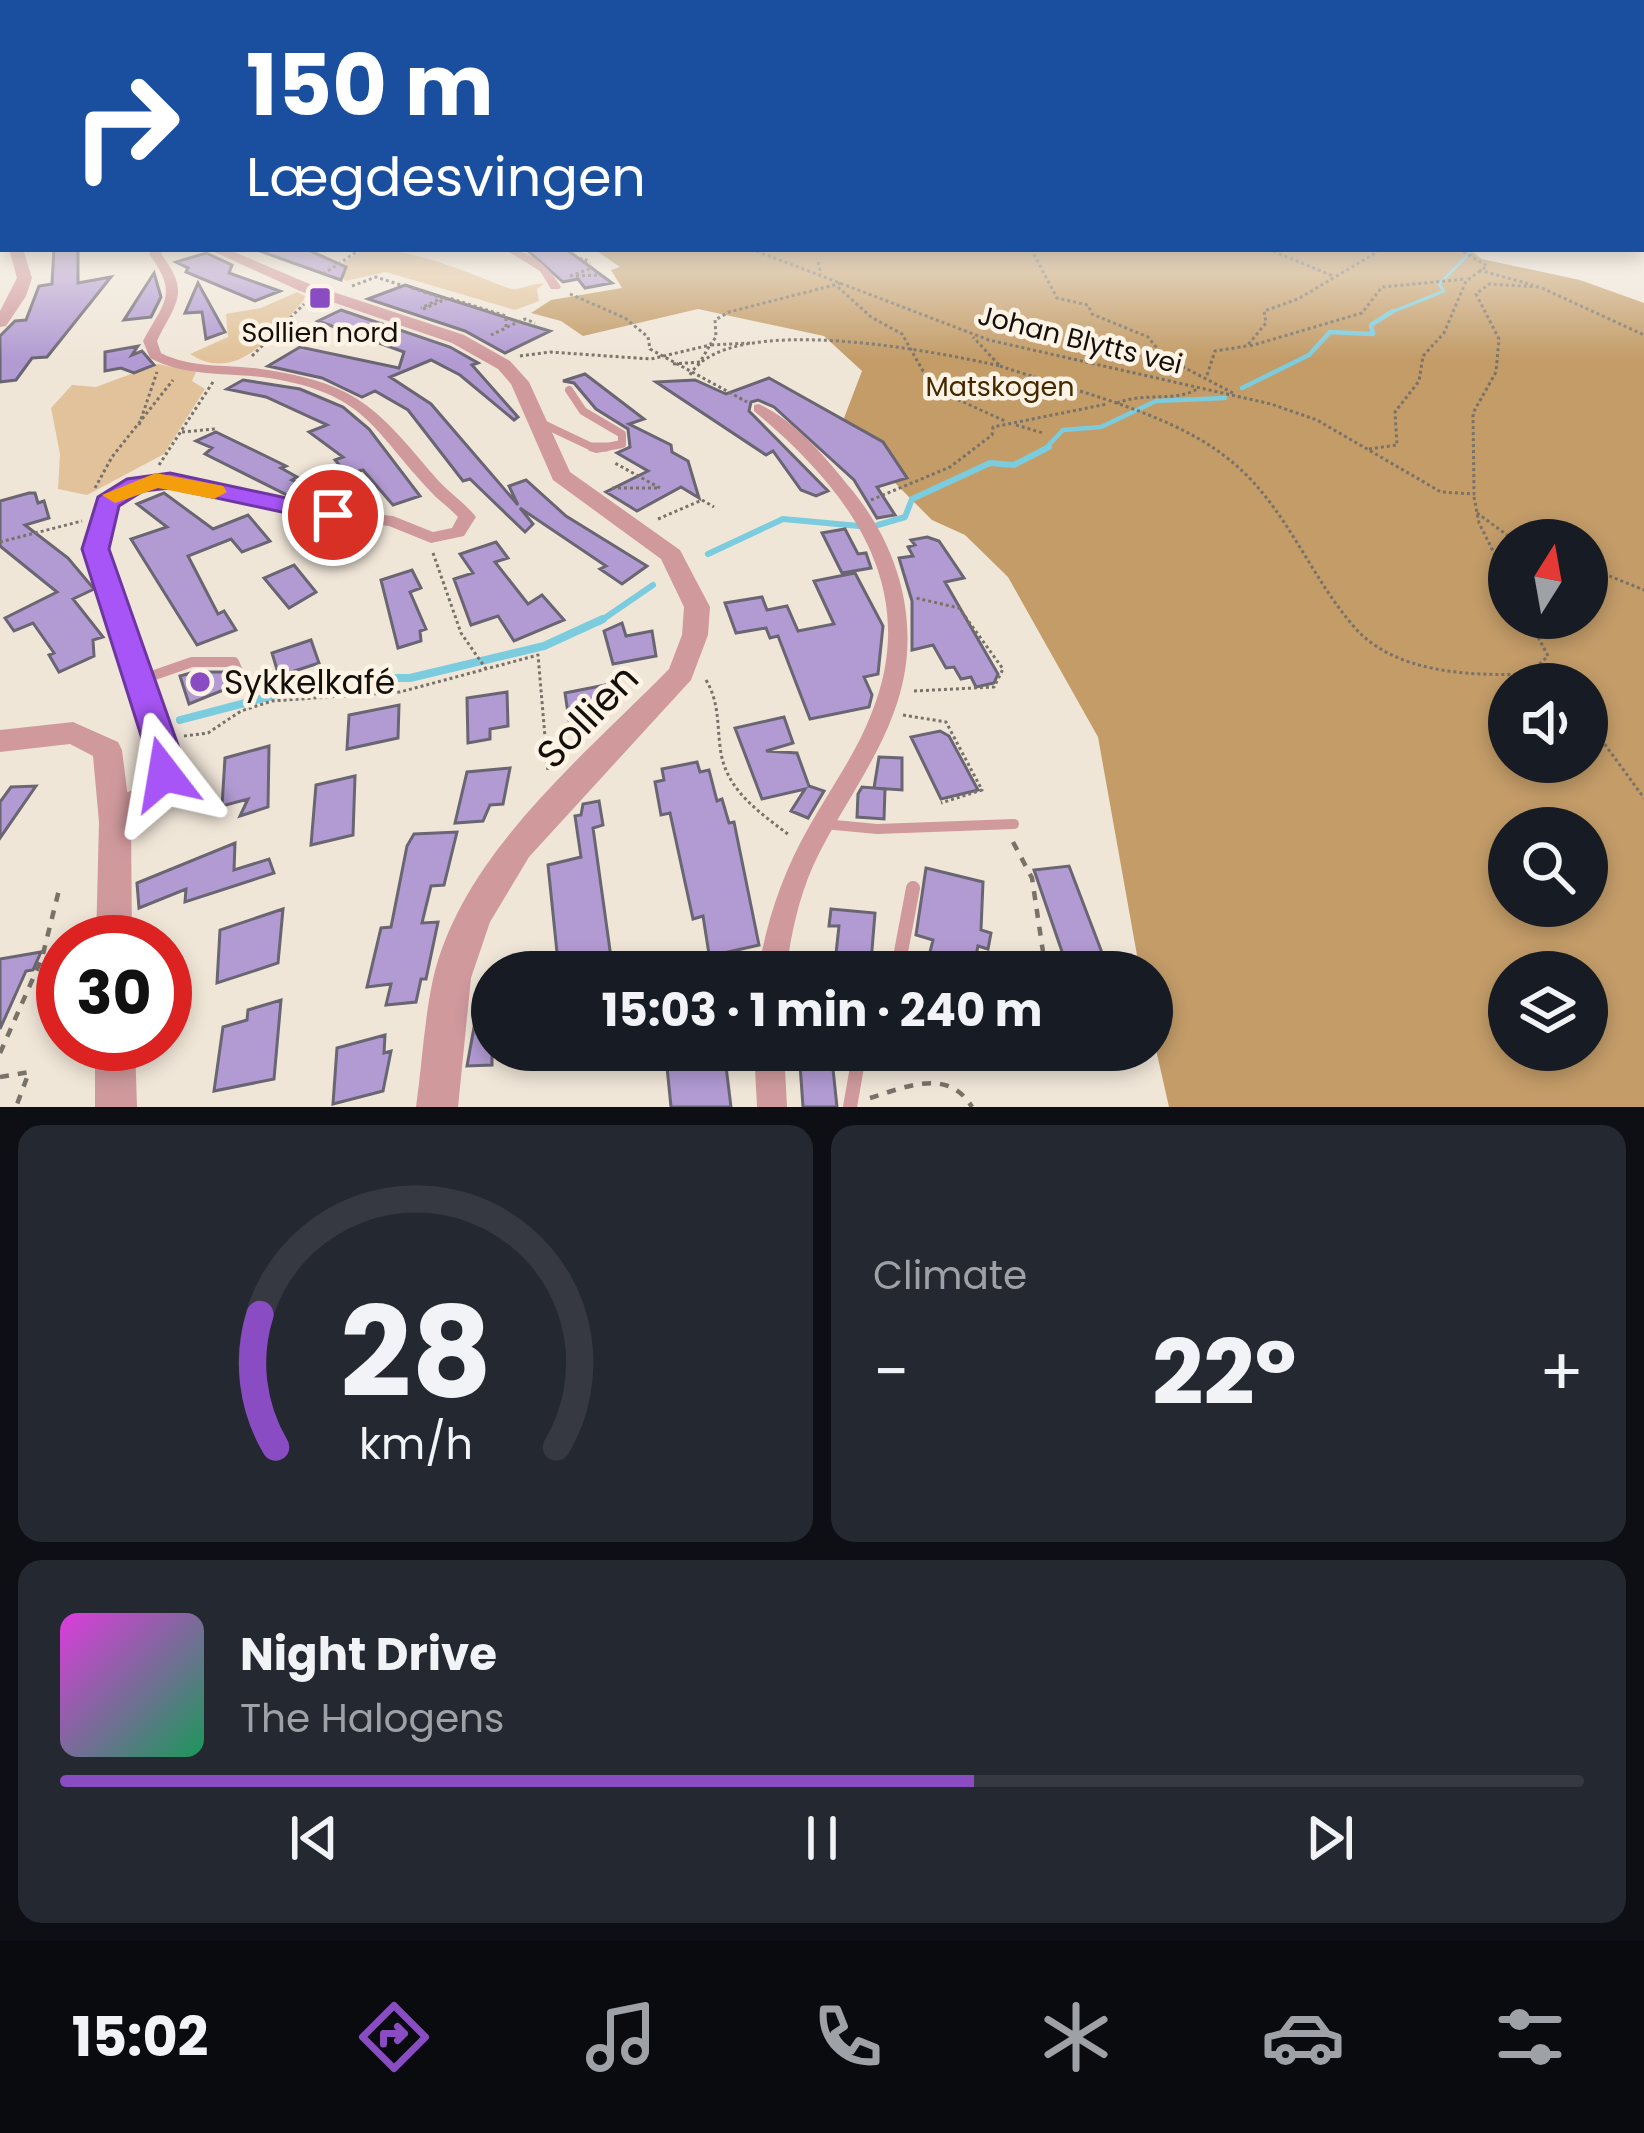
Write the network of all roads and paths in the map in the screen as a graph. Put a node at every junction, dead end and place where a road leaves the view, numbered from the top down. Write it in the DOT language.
graph roads {
  1 [pos="20,256"];
  2 [pos="156,256"];
  3 [pos="235,256"];
  4 [pos="351,256"];
  5 [pos="520,256"];
  6 [pos="580,256"];
  7 [pos="770,256"];
  8 [pos="1035,256"];
  9 [pos="1286,256"];
  10 [pos="1376,256"];
  11 [pos="1470,256"];
  12 [pos="818,262"];
  13 [pos="1477,269"];
  14 [pos="821,274"];
  15 [pos="598,275"];
  16 [pos="1333,275"];
  17 [pos="574,276"];
  18 [pos="1468,279"];
  19 [pos="313,281"];
  20 [pos="557,282"];
  21 [pos="844,282"];
  22 [pos="401,285"];
  23 [pos="353,286"];
  24 [pos="837,287"];
  25 [pos="1539,287"];
  26 [pos="412,288"];
  27 [pos="1462,289"];
  28 [pos="1479,290"];
  29 [pos="307,301"];
  30 [pos="410,314"];
  31 [pos="0,322"];
  32 [pos="535,323"];
  33 [pos="506,328"];
  34 [pos="971,333"];
  35 [pos="1644,334"];
  36 [pos="759,343"];
  37 [pos="469,345"];
  38 [pos="710,345"];
  39 [pos="1247,346"];
  40 [pos="913,351"];
  41 [pos="661,356"];
  42 [pos="164,361"];
  43 [pos="500,362"];
  44 [pos="700,362"];
  45 [pos="672,363"];
  46 [pos="191,366"];
  47 [pos="1000,366"];
  48 [pos="237,370"];
  49 [pos="690,375"];
  50 [pos="1207,376"];
  51 [pos="211,384"];
  52 [pos="1198,388"];
  53 [pos="569,390"];
  54 [pos="1234,394"];
  55 [pos="1111,404"];
  56 [pos="759,408"];
  57 [pos="537,421"];
  58 [pos="1008,422"];
  59 [pos="139,425"];
  60 [pos="214,429"];
  61 [pos="181,432"];
  62 [pos="1043,433"];
  63 [pos="596,449"];
  64 [pos="1367,449"];
  65 [pos="160,462"];
  66 [pos="633,490"];
  67 [pos="1474,494"];
  68 [pos="856,503"];
  69 [pos="714,507"];
  70 [pos="104,510"];
  71 [pos="1477,512"];
  72 [pos="660,518"];
  73 [pos="1488,520"];
  74 [pos="1488,536"];
  75 [pos="431,538"];
  76 [pos="0,542"];
  77 [pos="1608,575"];
  78 [pos="1644,590"];
  79 [pos="896,602"];
  80 [pos="487,670"];
  81 [pos="681,673"];
  82 [pos="1488,675"];
  83 [pos="139,681"];
  84 [pos="243,683"];
  85 [pos="920,691"];
  86 [pos="883,712"];
  87 [pos="184,736"];
  88 [pos="0,741"];
  89 [pos="1608,749"];
  90 [pos="562,798"];
  91 [pos="1644,798"];
  92 [pos="941,803"];
  93 [pos="113,808"];
  94 [pos="1014,824"];
  95 [pos="813,834"];
  96 [pos="1019,845"];
  97 [pos="60,886"];
  98 [pos="914,888"];
  99 [pos="114,915"];
  100 [pos="775,951"];
  101 [pos="901,951"];
  102 [pos="1043,951"];
  103 [pos="0,1053"];
  104 [pos="115,1071"];
  105 [pos="770,1071"];
  106 [pos="856,1071"];
  107 [pos="0,1077"];
  108 [pos="850,1105"];
  109 [pos="16,1107"];
  110 [pos="116,1107"];
  111 [pos="437,1107"];
  112 [pos="772,1107"];
  113 [pos="972,1107"];
  1 -- 31 [label="street"];
  2 -- 42 [label="street"];
  3 -- 30 [label="street, Sollien"];
  4 -- 19 [label="path"];
  5 -- 20 [label="street"];
  6 -- 20 [label="path"];
  7 -- 14 [label="path, Johan Blytts vei"];
  8 -- 50 [label="path"];
  9 -- 16 [label="path"];
  10 -- 16 [label="path"];
  11 -- 13 [label="path"];
  12 -- 14 [label="path"];
  13 -- 18 [label="path"];
  13 -- 25 [label="path"];
  14 -- 21 [label="path, Johan Blytts vei"];
  15 -- 17 [label="path"];
  16 -- 39 [label="path"];
  18 -- 27 [label="path"];
  18 -- 39 [label="path"];
  20 -- 41 [label="path"];
  21 -- 24 [label="path"];
  21 -- 34 [label="path, Johan Blytts vei"];
  22 -- 23 [label="path"];
  24 -- 38 [label="path"];
  24 -- 40 [label="path"];
  25 -- 28 [label="path"];
  25 -- 35 [label="path"];
  26 -- 30 [label="path"];
  27 -- 28 [label="path"];
  27 -- 64 [label="path"];
  28 -- 67 [label="path"];
  29 -- 48 [label="path"];
  30 -- 33 [label="path"];
  30 -- 37 [label="street, Sollien"];
  32 -- 33 [label="path"];
  33 -- 37 [label="path"];
  34 -- 47 [label="path"];
  34 -- 52 [label="path, Johan Blytts vei"];
  36 -- 38 [label="path"];
  36 -- 40 [label="path"];
  36 -- 44 [label="path"];
  37 -- 43 [label="street, Sollien"];
  38 -- 41 [label="path"];
  38 -- 44 [label="path"];
  39 -- 50 [label="path"];
  40 -- 47 [label="path"];
  40 -- 58 [label="path"];
  41 -- 43 [label="path"];
  41 -- 45 [label="path"];
  42 -- 46 [label="street"];
  42 -- 59 [label="path"];
  43 -- 57 [label="street, Sollien"];
  44 -- 45 [label="path"];
  44 -- 49 [label="path"];
  45 -- 49 [label="path"];
  46 -- 48 [label="street"];
  46 -- 59 [label="path"];
  47 -- 55 [label="path"];
  48 -- 75 [label="street"];
  49 -- 56 [label="path"];
  50 -- 54 [label="path"];
  51 -- 61 [label="path"];
  52 -- 54 [label="path"];
  52 -- 55 [label="path"];
  53 -- 63 [label="lane"];
  54 -- 64 [label="path"];
  55 -- 58 [label="path"];
  55 -- 82 [label="path"];
  56 -- 68 [label="street"];
  57 -- 63 [label="lane"];
  57 -- 81 [label="street, Sollien"];
  58 -- 62 [label="path"];
  58 -- 68 [label="path"];
  59 -- 70 [label="path"];
  60 -- 61 [label="path"];
  61 -- 65 [label="path"];
  63 -- 66 [label="path"];
  64 -- 67 [label="path"];
  67 -- 71 [label="path"];
  68 -- 79 [label="street"];
  69 -- 72 [label="path"];
  70 -- 75 [label="street"];
  70 -- 76 [label="path"];
  70 -- 83 [label="street"];
  71 -- 73 [label="path"];
  71 -- 74 [label="path"];
  75 -- 80 [label="path"];
  77 -- 78 [label="path"];
  79 -- 85 [label="path"];
  79 -- 86 [label="street"];
  80 -- 87 [label="path"];
  80 -- 90 [label="path"];
  81 -- 90 [label="street, Sollien"];
  81 -- 95 [label="path"];
  83 -- 84 [label="lane"];
  83 -- 93 [label="street"];
  86 -- 92 [label="path"];
  86 -- 95 [label="street"];
  88 -- 93 [label="street"];
  89 -- 91 [label="path"];
  90 -- 111 [label="street, Sollien"];
  93 -- 99 [label="street"];
  94 -- 95 [label="lane"];
  95 -- 100 [label="street"];
  96 -- 102 [label="path"];
  97 -- 103 [label="path"];
  98 -- 101 [label="lane"];
  104 -- 110 [label="street"];
  105 -- 112 [label="street"];
  106 -- 108 [label="lane"];
  107 -- 109 [label="path"];
  108 -- 113 [label="path"];
}
